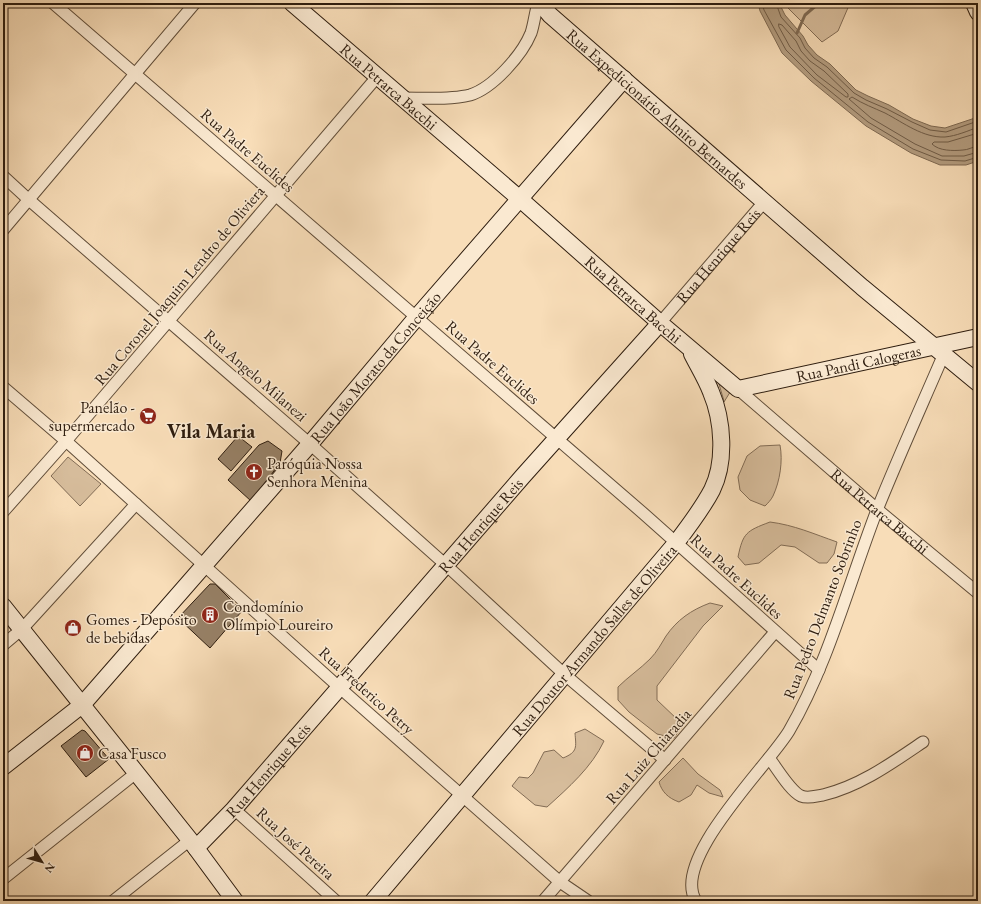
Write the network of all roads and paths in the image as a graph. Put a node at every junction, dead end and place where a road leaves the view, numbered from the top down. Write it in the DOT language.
graph roads {
  1 [pos="53,3"];
  2 [pos="195,3"];
  3 [pos="292,3"];
  4 [pos="539,3"];
  5 [pos="974,3"];
  6 [pos="978,12"];
  7 [pos="135,73"];
  8 [pos="377,77"];
  9 [pos="624,79"];
  10 [pos="402,98"];
  11 [pos="3,176"];
  12 [pos="276,195"];
  13 [pos="520,198"];
  14 [pos="28,199"];
  15 [pos="764,202"];
  16 [pos="3,230"];
  17 [pos="416,318"];
  18 [pos="168,320"];
  19 [pos="660,323"];
  20 [pos="978,337"];
  21 [pos="688,347"];
  22 [pos="938,351"];
  23 [pos="978,383"];
  24 [pos="3,387"];
  25 [pos="738,389"];
  26 [pos="557,439"];
  27 [pos="66,441"];
  28 [pos="310,444"];
  29 [pos="136,504"];
  30 [pos="878,510"];
  31 [pos="3,512"];
  32 [pos="676,543"];
  33 [pos="205,565"];
  34 [pos="447,566"];
  35 [pos="978,592"];
  36 [pos="3,606"];
  37 [pos="22,629"];
  38 [pos="775,632"];
  39 [pos="3,645"];
  40 [pos="819,670"];
  41 [pos="564,674"];
  42 [pos="340,688"];
  43 [pos="82,705"];
  44 [pos="923,742"];
  45 [pos="769,758"];
  46 [pos="665,760"];
  47 [pos="3,768"];
  48 [pos="136,772"];
  49 [pos="461,796"];
  50 [pos="234,809"];
  51 [pos="193,844"];
  52 [pos="3,879"];
  53 [pos="560,882"];
  54 [pos="113,901"];
  55 [pos="235,901"];
  56 [pos="336,901"];
  57 [pos="373,901"];
  58 [pos="543,901"];
  59 [pos="588,901"];
  60 [pos="696,901"];
  1 -- 7 [label="street, Rua Padre Euclides"];
  2 -- 7 [label="street"];
  3 -- 8 [label="street, Rua Petrarca Bacchi"];
  4 -- 9 [label="street, Rua Expedicionário Almiro Bernardes"];
  4 -- 10 [label="street"];
  5 -- 6 [label="street"];
  7 -- 12 [label="street, Rua Padre Euclides"];
  7 -- 14 [label="street"];
  8 -- 10 [label="street, Rua Petrarca Bacchi"];
  8 -- 12 [label="street, Rua Coronel Joaquim Lendro de Oliviera"];
  9 -- 13 [label="street, Rua João Morato da Conceição"];
  9 -- 15 [label="street, Rua Expedicionário Almiro Bernardes"];
  10 -- 13 [label="street, Rua Petrarca Bacchi"];
  11 -- 14 [label="street, Rua Angelo Milanezi"];
  12 -- 17 [label="street, Rua Padre Euclides"];
  12 -- 18 [label="street, Rua Coronel Joaquim Lendro de Oliviera"];
  13 -- 17 [label="street, Rua João Morato da Conceição"];
  13 -- 19 [label="street, Rua Petrarca Bacchi"];
  14 -- 16 [label="street"];
  14 -- 18 [label="street, Rua Angelo Milanezi"];
  15 -- 19 [label="street, Rua Henrique Reis"];
  15 -- 22 [label="street, Rua Expedicionário Almiro Bernardes"];
  17 -- 26 [label="street, Rua Padre Euclides"];
  17 -- 28 [label="street, Rua João Morato da Conceição"];
  18 -- 27 [label="street, Rua Coronel Joaquim Lendro de Oliviera"];
  18 -- 28 [label="street, Rua Angelo Milanezi"];
  19 -- 21 [label="street, Rua Petrarca Bacchi"];
  19 -- 26 [label="street, Rua Henrique Reis"];
  20 -- 22 [label="street, Rua Pandi Calogeras"];
  21 -- 25 [label="street, Rua Petrarca Bacchi"];
  21 -- 32 [label="street, Rua Doutor Armando Salles de Oliveira"];
  22 -- 23 [label="street, Rua Expedicionário Almiro Bernardes"];
  22 -- 25 [label="street, Rua Pandi Calogeras"];
  22 -- 30 [label="street, Rua Pedro Delmanto Sobrinho"];
  24 -- 27 [label="street, Rua Frederico Petry"];
  25 -- 30 [label="street, Rua Petrarca Bacchi"];
  26 -- 32 [label="street, Rua Padre Euclides"];
  26 -- 34 [label="street, Rua Henrique Reis"];
  27 -- 29 [label="street, Rua Frederico Petry"];
  27 -- 31 [label="street, Rua Coronel Joaquim Lendro de Oliviera"];
  28 -- 33 [label="street, Rua João Morato da Conceição"];
  28 -- 34 [label="street, Rua Angelo Milanezi"];
  29 -- 33 [label="street, Rua Frederico Petry"];
  29 -- 37 [label="street"];
  30 -- 35 [label="street, Rua Petrarca Bacchi"];
  30 -- 40 [label="street, Rua Pedro Delmanto Sobrinho"];
  32 -- 38 [label="street, Rua Padre Euclides"];
  32 -- 41 [label="street, Rua Doutor Armando Salles de Oliveira"];
  33 -- 42 [label="street, Rua Frederico Petry"];
  33 -- 43 [label="street, Rua João Morato da Conceição"];
  34 -- 41 [label="street, Rua Angelo Milanezi"];
  34 -- 42 [label="street, Rua Henrique Reis"];
  36 -- 37 [label="street"];
  37 -- 39 [label="street"];
  37 -- 43 [label="street"];
  38 -- 40 [label="street, Rua Padre Euclides"];
  38 -- 46 [label="street, Rua Luiz Chiaradia"];
  40 -- 45 [label="street, Rua Pedro Delmanto Sobrinho"];
  41 -- 46 [label="street, Rua Angelo Milanezi"];
  41 -- 49 [label="street, Rua Doutor Armando Salles de Oliveira"];
  42 -- 49 [label="street, Rua Frederico Petry"];
  42 -- 50 [label="street, Rua Henrique Reis"];
  43 -- 47 [label="street, Rua João Morato da Conceição"];
  43 -- 48 [label="street"];
  44 -- 45 [label="street"];
  45 -- 60 [label="street, Rua Pedro Delmanto Sobrinho"];
  46 -- 53 [label="street, Rua Luiz Chiaradia"];
  48 -- 51 [label="street"];
  48 -- 52 [label="street"];
  49 -- 53 [label="street, Rua Frederico Petry"];
  49 -- 57 [label="street, Rua Doutor Armando Salles de Oliveira"];
  50 -- 51 [label="street, Rua Henrique Reis"];
  50 -- 56 [label="street, Rua José Pereira"];
  51 -- 54 [label="street, Rua Henrique Reis"];
  51 -- 55 [label="street"];
  53 -- 58 [label="street, Rua Luiz Chiaradia"];
  53 -- 59 [label="street, Rua Frederico Petry"];
}
